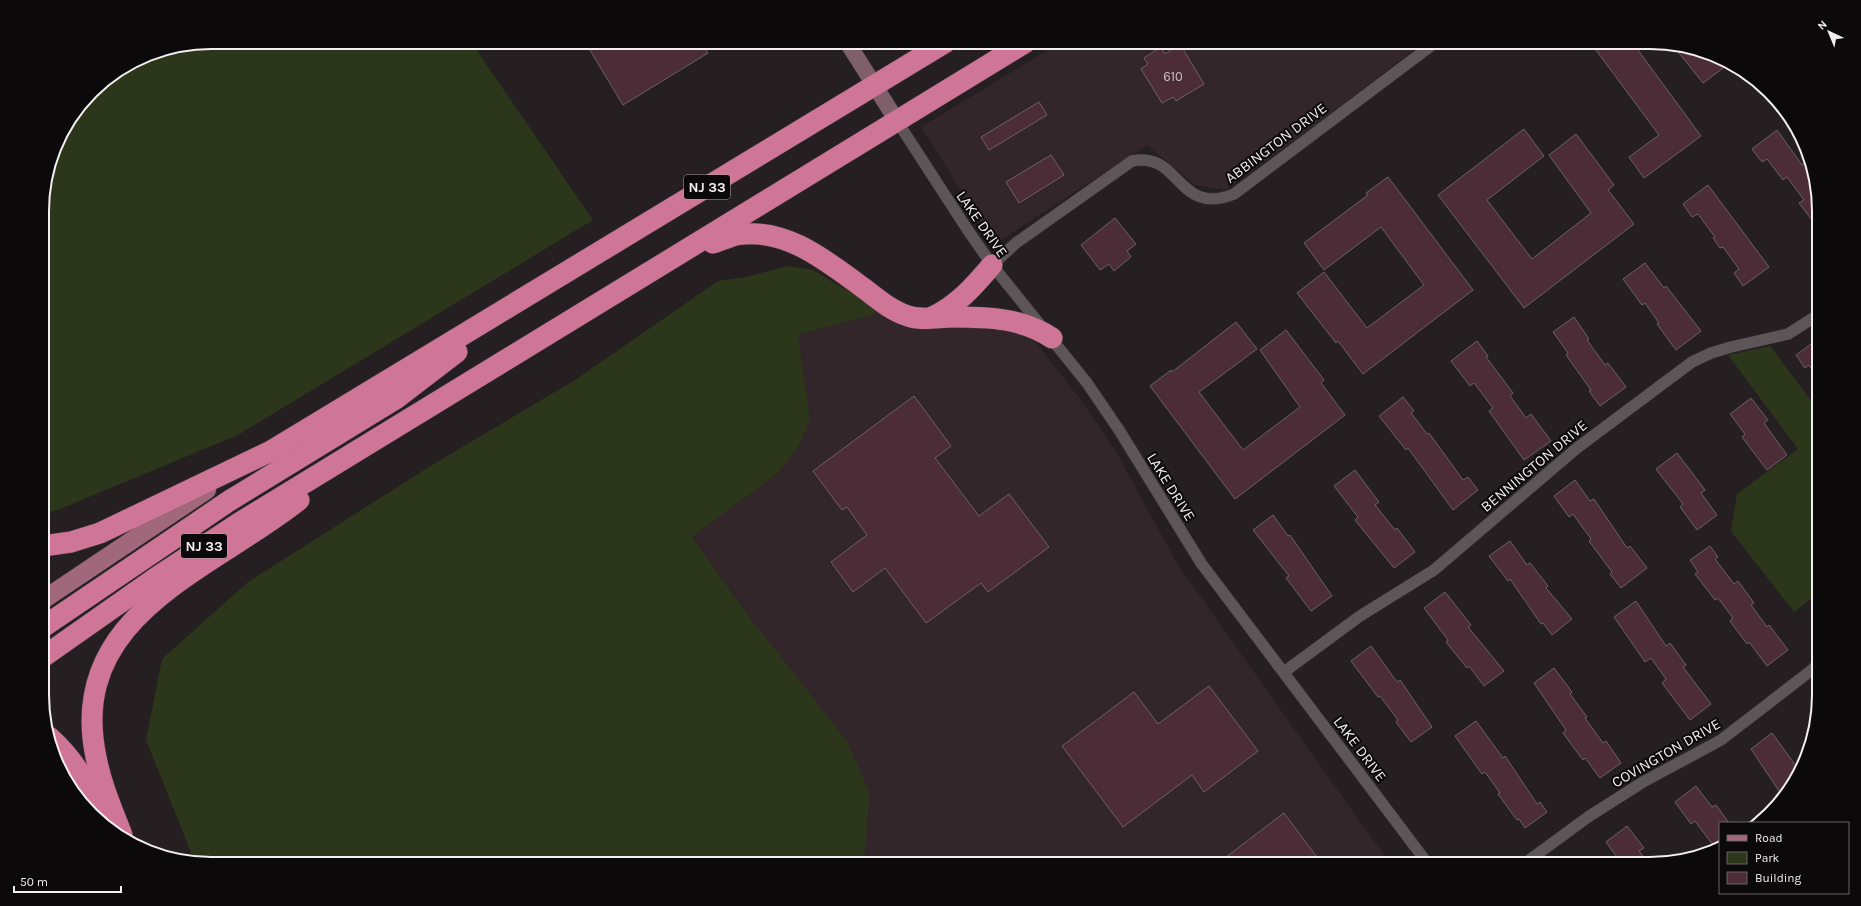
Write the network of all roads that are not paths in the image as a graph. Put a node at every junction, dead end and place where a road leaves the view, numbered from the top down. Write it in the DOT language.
graph roads {
  1 [pos="852,49"];
  2 [pos="934,49"];
  3 [pos="1015,49"];
  4 [pos="1427,49"];
  5 [pos="873,85"];
  6 [pos="897,121"];
  7 [pos="682,253"];
  8 [pos="992,265"];
  9 [pos="540,288"];
  10 [pos="928,318"];
  11 [pos="1812,319"];
  12 [pos="1052,338"];
  13 [pos="370,443"];
  14 [pos="271,451"];
  15 [pos="49,545"];
  16 [pos="49,596"];
  17 [pos="49,623"];
  18 [pos="49,653"];
  19 [pos="1812,670"];
  20 [pos="1284,672"];
  21 [pos="58,746"];
  22 [pos="100,813"];
  23 [pos="120,829"];
  24 [pos="1423,857"];
  25 [pos="1534,857"];
  1 -- 5 [label="street"];
  2 -- 5 [label="highway, NJ 33"];
  3 -- 6 [label="highway, NJ 33"];
  4 -- 8 [label="street, ABBINGTON DRIVE"];
  5 -- 6 [label="street"];
  5 -- 9 [label="highway, NJ 33"];
  6 -- 7 [label="highway, NJ 33"];
  6 -- 8 [label="street, LAKE DRIVE"];
  7 -- 10 [label="highway"];
  7 -- 13 [label="highway, NJ 33"];
  8 -- 10 [label="highway"];
  8 -- 12 [label="street, LAKE DRIVE"];
  9 -- 14 [label="highway, NJ 33"];
  9 -- 17 [label="highway"];
  10 -- 12 [label="highway"];
  11 -- 20 [label="street, BENNINGTON DRIVE"];
  12 -- 20 [label="street, LAKE DRIVE"];
  13 -- 18 [label="highway, NJ 33"];
  13 -- 23 [label="highway"];
  14 -- 15 [label="highway"];
  14 -- 16 [label="main road, NJ 33"];
  19 -- 25 [label="street, COVINGTON DRIVE"];
  20 -- 24 [label="street, LAKE DRIVE"];
  21 -- 22 [label="highway"];
}
